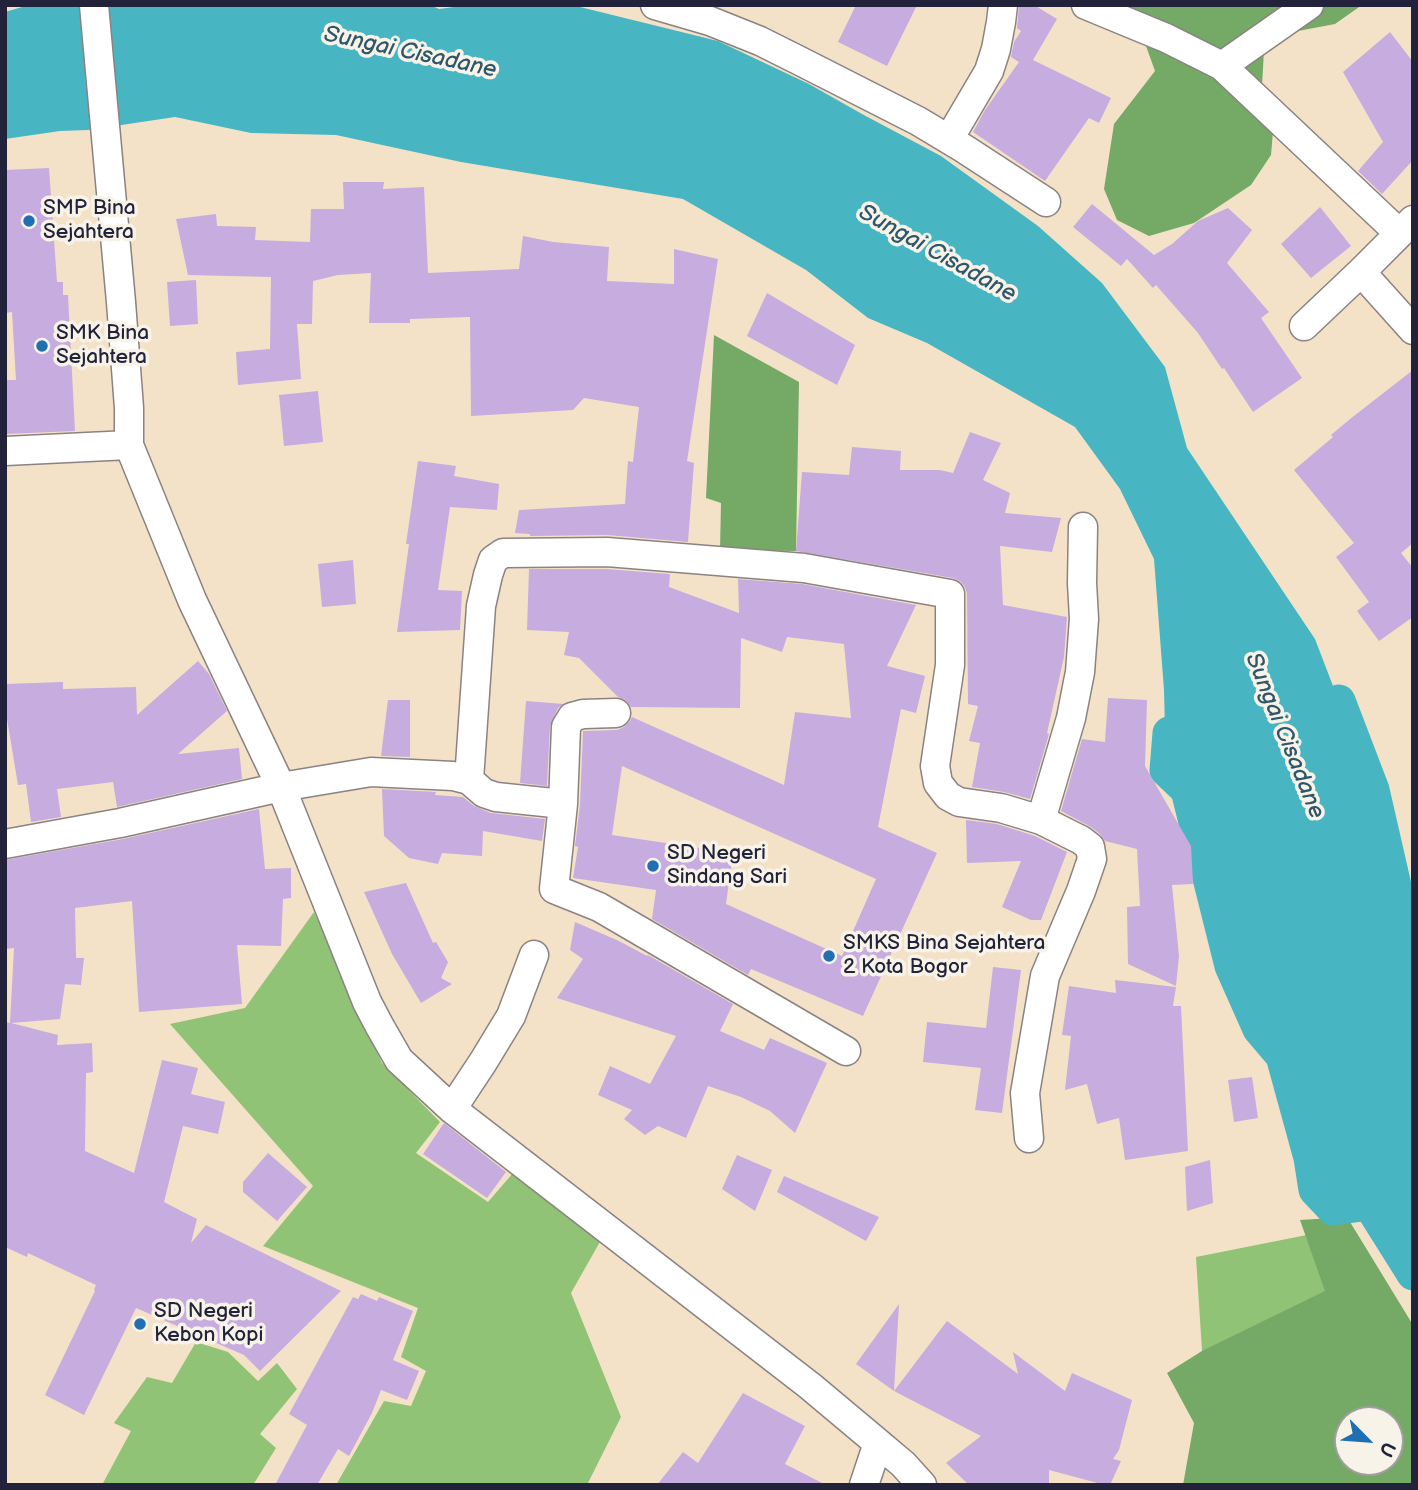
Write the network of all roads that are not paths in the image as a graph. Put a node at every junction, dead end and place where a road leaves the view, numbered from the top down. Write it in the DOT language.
graph roads {
  1 [pos="94,5"];
  2 [pos="655,5"];
  3 [pos="1003,5"];
  4 [pos="1086,5"];
  5 [pos="1309,5"];
  6 [pos="1222,66"];
  7 [pos="949,139"];
  8 [pos="1046,202"];
  9 [pos="1406,226"];
  10 [pos="1362,272"];
  11 [pos="1304,326"];
  12 [pos="1413,330"];
  13 [pos="129,445"];
  14 [pos="5,451"];
  15 [pos="1083,527"];
  16 [pos="616,713"];
  17 [pos="469,780"];
  18 [pos="281,787"];
  19 [pos="563,804"];
  20 [pos="1041,820"];
  21 [pos="5,844"];
  22 [pos="534,955"];
  23 [pos="846,1051"];
  24 [pos="452,1109"];
  25 [pos="1029,1138"];
  26 [pos="878,1443"];
  27 [pos="864,1485"];
  28 [pos="922,1485"];
  1 -- 13 [label="street"];
  2 -- 7 [label="street"];
  3 -- 7 [label="street"];
  4 -- 6 [label="street"];
  5 -- 6 [label="street"];
  6 -- 9 [label="street"];
  7 -- 8 [label="street"];
  9 -- 10 [label="street"];
  10 -- 11 [label="street"];
  10 -- 12 [label="street"];
  13 -- 14 [label="street"];
  13 -- 18 [label="street"];
  15 -- 20 [label="street"];
  16 -- 19 [label="street"];
  17 -- 18 [label="street"];
  17 -- 19 [label="street"];
  17 -- 20 [label="street"];
  18 -- 21 [label="street"];
  18 -- 24 [label="street"];
  19 -- 23 [label="street"];
  20 -- 25 [label="street"];
  22 -- 24 [label="street"];
  24 -- 26 [label="street"];
  26 -- 27 [label="street"];
  26 -- 28 [label="street"];
}
